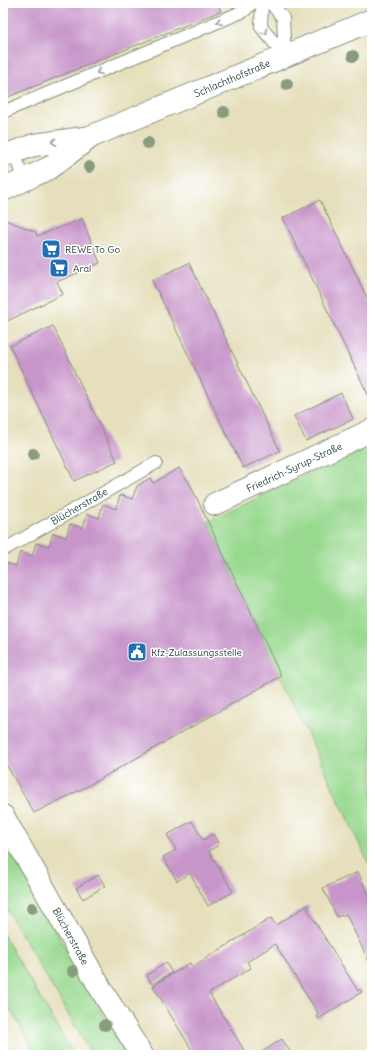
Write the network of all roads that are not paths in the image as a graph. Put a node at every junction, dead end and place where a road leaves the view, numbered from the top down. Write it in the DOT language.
graph roads {
  1 [pos="252,3"];
  2 [pos="262,3"];
  3 [pos="271,3"];
  4 [pos="372,20"];
  5 [pos="285,56"];
  6 [pos="3,112"];
  7 [pos="92,136"];
  8 [pos="8,154"];
  9 [pos="24,181"];
  10 [pos="3,190"];
  11 [pos="372,430"];
  12 [pos="156,462"];
  13 [pos="215,504"];
  14 [pos="3,550"];
  15 [pos="3,816"];
  16 [pos="142,1055"];
  1 -- 6 [label="lane, one-way"];
  2 -- 5 [label="lane, one-way"];
  3 -- 5 [label="lane"];
  4 -- 5 [label="main road, Schlachthofstraße"];
  5 -- 7 [label="main road, Schlachthofstraße"];
  7 -- 8 [label="main road, Schlachthofstraße, one-way"];
  7 -- 9 [label="main road, Schlachthofstraße"];
  8 -- 9 [label="lane"];
  9 -- 10 [label="main road, Schlachthofstraße"];
  11 -- 13 [label="main road, Friedrich-Syrup-Straße"];
  12 -- 14 [label="lane, Blücherstraße"];
  15 -- 16 [label="main road, Blücherstraße"];
}
